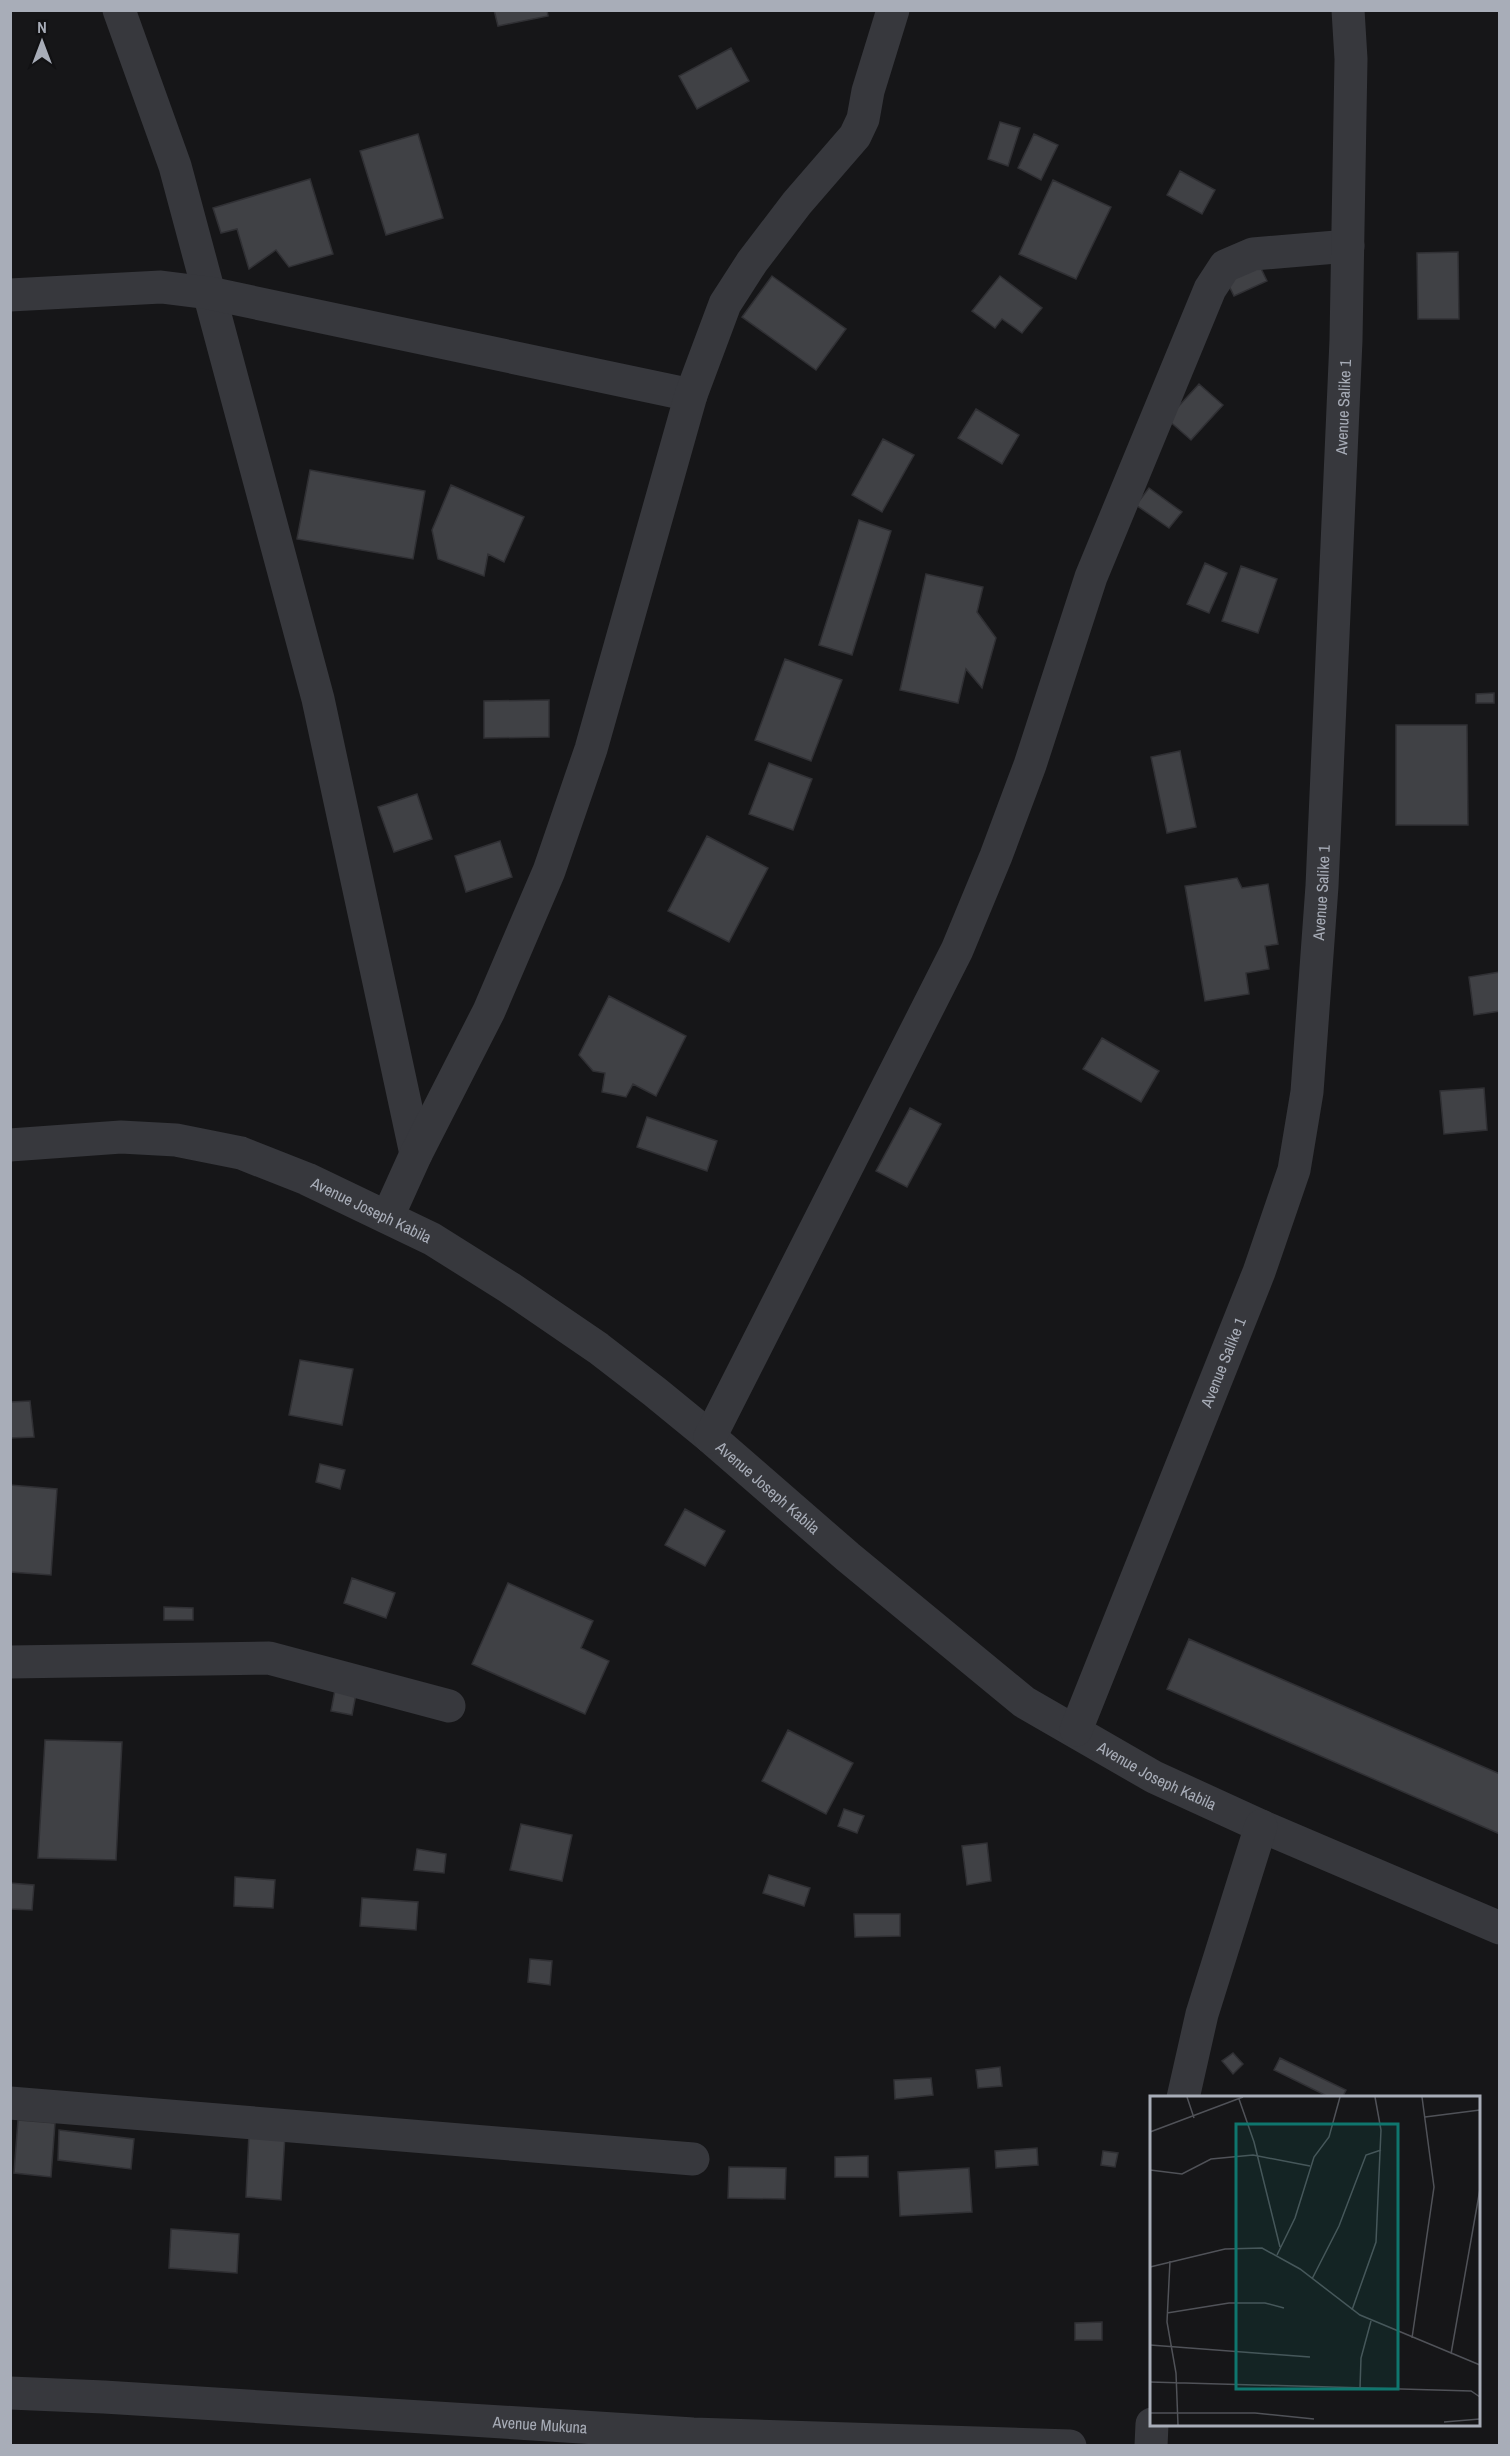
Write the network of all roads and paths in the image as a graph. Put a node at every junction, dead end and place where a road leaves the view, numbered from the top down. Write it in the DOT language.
graph roads {
  1 [pos="119,10"];
  2 [pos="893,10"];
  3 [pos="1348,10"];
  4 [pos="1347,246"];
  5 [pos="209,293"];
  6 [pos="10,296"];
  7 [pos="691,395"];
  8 [pos="10,1145"];
  9 [pos="416,1154"];
  10 [pos="388,1216"];
  11 [pos="710,1437"];
  12 [pos="10,1662"];
  13 [pos="449,1706"];
  14 [pos="1076,1730"];
  15 [pos="1261,1826"];
  16 [pos="1500,1928"];
  17 [pos="1183,2096"];
  18 [pos="10,2103"];
  19 [pos="693,2159"];
  20 [pos="10,2393"];
  21 [pos="1152,2426"];
  22 [pos="1070,2445"];
  23 [pos="1151,2445"];
  1 -- 5 [label="street"];
  2 -- 7 [label="street"];
  3 -- 4 [label="street, Avenue Salike 1"];
  4 -- 11 [label="street"];
  4 -- 14 [label="street, Avenue Salike 1"];
  5 -- 6 [label="street"];
  5 -- 7 [label="street"];
  5 -- 9 [label="street"];
  7 -- 9 [label="street"];
  8 -- 10 [label="street, Avenue Joseph Kabila"];
  9 -- 10 [label="street"];
  10 -- 11 [label="street, Avenue Joseph Kabila"];
  11 -- 14 [label="street, Avenue Joseph Kabila"];
  12 -- 13 [label="street"];
  14 -- 15 [label="street, Avenue Joseph Kabila"];
  15 -- 16 [label="street, Avenue Joseph Kabila"];
  15 -- 17 [label="street"];
  18 -- 19 [label="street"];
  20 -- 22 [label="street, Avenue Mukuna"];
  21 -- 23 [label="street"];
}
